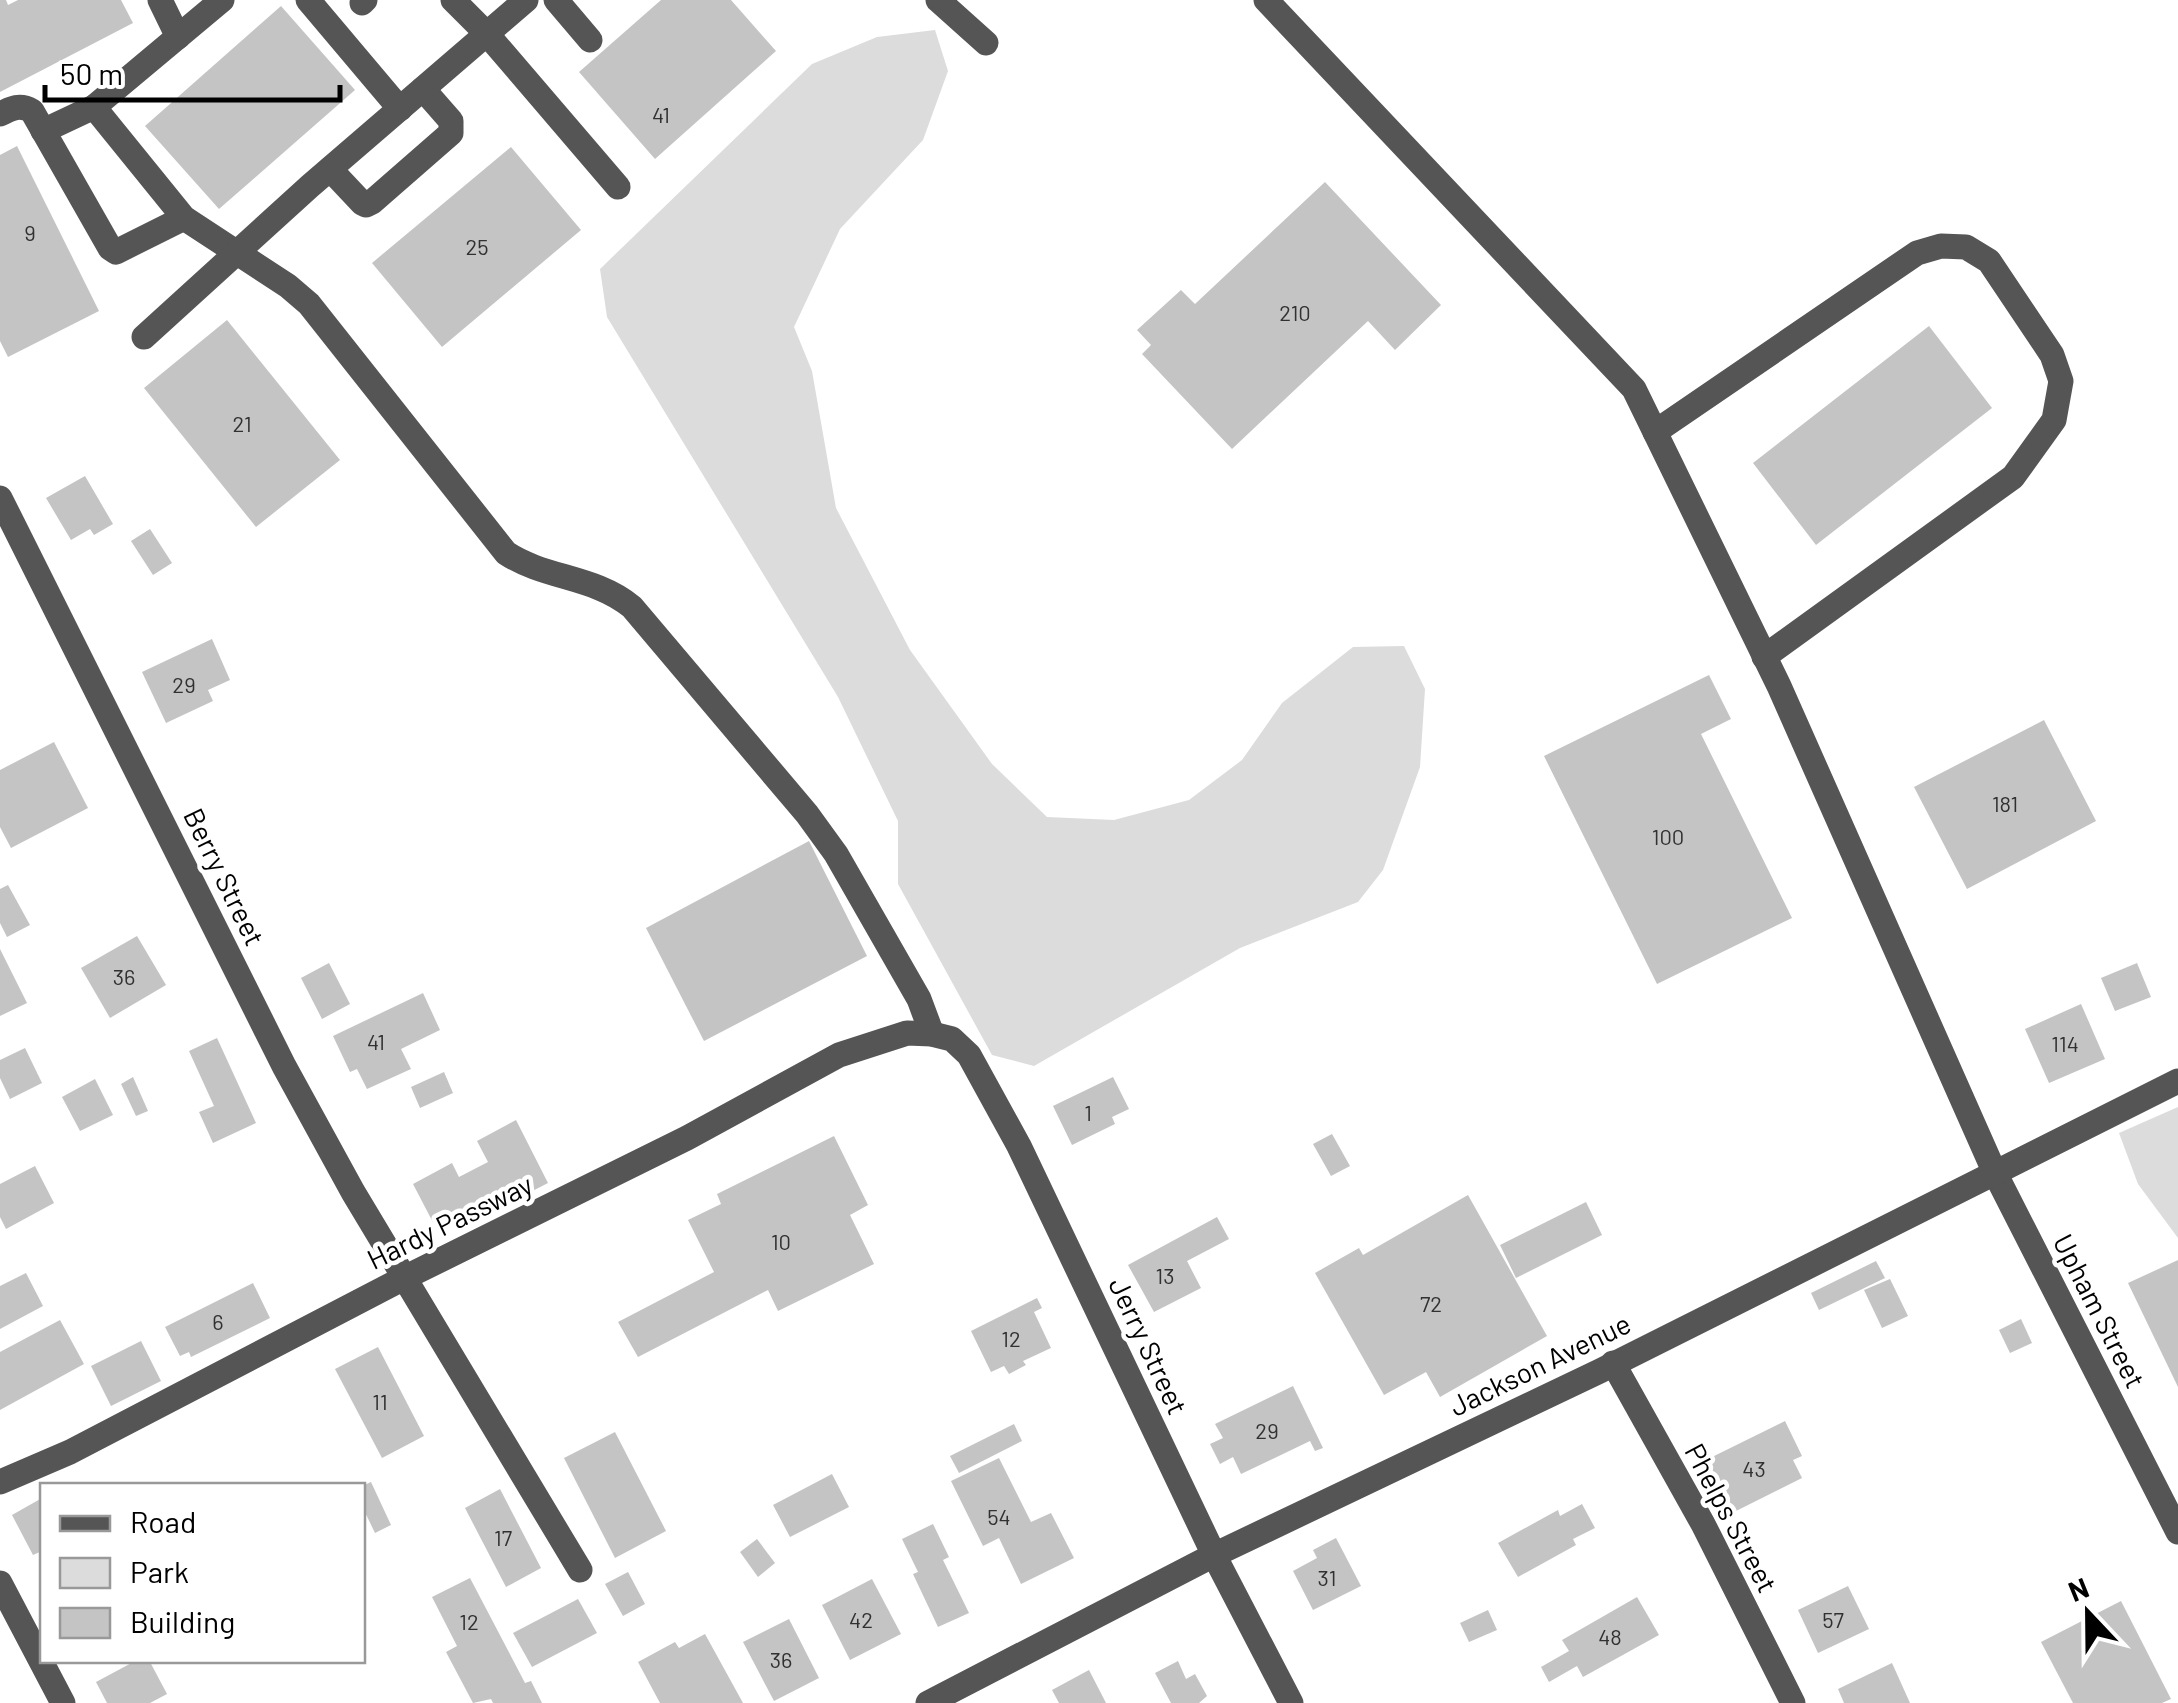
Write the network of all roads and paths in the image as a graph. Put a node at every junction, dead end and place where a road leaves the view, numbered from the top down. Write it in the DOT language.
graph roads {
  1 [pos="160,0"];
  2 [pos="222,0"];
  3 [pos="308,0"];
  4 [pos="454,0"];
  5 [pos="526,0"];
  6 [pos="556,0"];
  7 [pos="938,0"];
  8 [pos="1266,0"];
  9 [pos="487,34"];
  10 [pos="178,37"];
  11 [pos="590,40"];
  12 [pos="986,43"];
  13 [pos="423,88"];
  14 [pos="94,106"];
  15 [pos="400,109"];
  16 [pos="0,114"];
  17 [pos="44,131"];
  18 [pos="330,169"];
  19 [pos="618,187"];
  20 [pos="184,218"];
  21 [pos="234,253"];
  22 [pos="144,337"];
  23 [pos="1655,432"];
  24 [pos="0,498"];
  25 [pos="1764,657"];
  26 [pos="932,1034"];
  27 [pos="2178,1081"];
  28 [pos="1994,1171"];
  29 [pos="406,1277"];
  30 [pos="1613,1363"];
  31 [pos="0,1482"];
  32 [pos="2178,1532"];
  33 [pos="1214,1555"];
  34 [pos="580,1570"];
  35 [pos="0,1584"];
  36 [pos="40,1660"];
  37 [pos="42,1663"];
  38 [pos="63,1703"];
  39 [pos="928,1703"];
  40 [pos="1290,1703"];
  41 [pos="1794,1703"];
  1 -- 10 [label="street"];
  2 -- 10 [label="street"];
  3 -- 15 [label="street"];
  4 -- 9 [label="street"];
  5 -- 9 [label="street"];
  6 -- 11 [label="street"];
  7 -- 12 [label="street"];
  8 -- 23 [label="street, Upham Street"];
  9 -- 13 [label="street"];
  9 -- 19 [label="street"];
  10 -- 14 [label="street"];
  13 -- 15 [label="street"];
  13 -- 18 [label="street"];
  14 -- 17 [label="street"];
  14 -- 20 [label="street"];
  15 -- 18 [label="street"];
  16 -- 17 [label="street"];
  17 -- 20 [label="street"];
  18 -- 21 [label="street"];
  20 -- 21 [label="street"];
  21 -- 22 [label="street"];
  21 -- 26 [label="street"];
  23 -- 25 [label="street, Upham Street"];
  23 -- 25 [label="street"];
  24 -- 29 [label="street, Berry Street"];
  25 -- 28 [label="street, Upham Street"];
  26 -- 29 [label="street, Hardy Passway"];
  26 -- 33 [label="street, Jerry Street"];
  27 -- 28 [label="street, Jackson Avenue"];
  28 -- 30 [label="street, Jackson Avenue"];
  28 -- 32 [label="street, Upham Street"];
  29 -- 31 [label="street, Hardy Passway"];
  29 -- 34 [label="street, Berry Street"];
  30 -- 33 [label="street, Jackson Avenue"];
  30 -- 41 [label="street, Phelps Street"];
  33 -- 39 [label="street, Jackson Avenue"];
  33 -- 40 [label="street, Jerry Street"];
  35 -- 36 [label="street"];
  37 -- 38 [label="street"];
}
